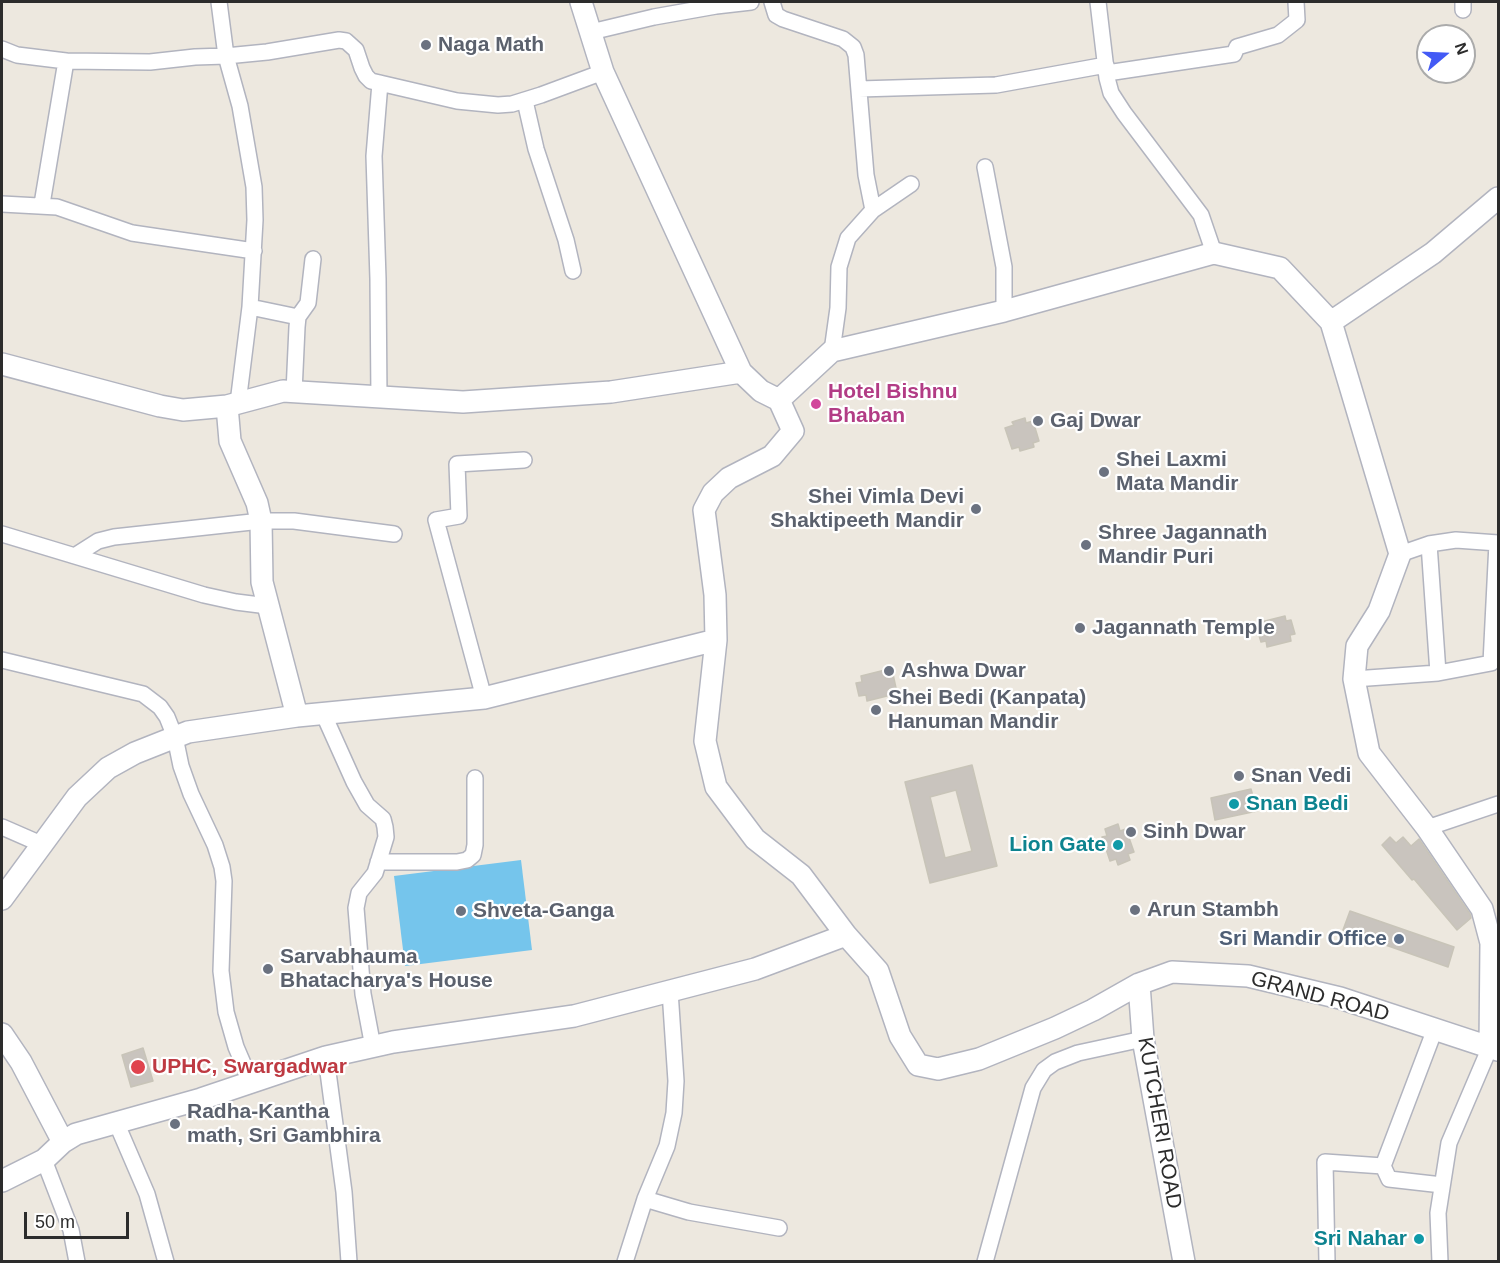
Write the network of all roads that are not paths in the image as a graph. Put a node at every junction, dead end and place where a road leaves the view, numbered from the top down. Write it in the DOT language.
graph roads {
  1 [pos="219,2"];
  2 [pos="581,2"];
  3 [pos="751,2"];
  4 [pos="772,2"];
  5 [pos="1098,2"];
  6 [pos="1296,2"];
  7 [pos="591,32"];
  8 [pos="2,49"];
  9 [pos="226,56"];
  10 [pos="66,61"];
  11 [pos="1106,69"];
  12 [pos="603,72"];
  13 [pos="380,83"];
  14 [pos="858,88"];
  15 [pos="525,101"];
  16 [pos="985,166"];
  17 [pos="911,184"];
  18 [pos="1498,199"];
  19 [pos="2,204"];
  20 [pos="42,204"];
  21 [pos="873,210"];
  22 [pos="254,250"];
  23 [pos="1214,253"];
  24 [pos="313,259"];
  25 [pos="573,271"];
  26 [pos="250,307"];
  27 [pos="1004,311"];
  28 [pos="298,316"];
  29 [pos="1331,322"];
  30 [pos="832,351"];
  31 [pos="2,364"];
  32 [pos="741,372"];
  33 [pos="294,392"];
  34 [pos="379,399"];
  35 [pos="779,400"];
  36 [pos="233,405"];
  37 [pos="524,460"];
  38 [pos="261,521"];
  39 [pos="2,534"];
  40 [pos="394,534"];
  41 [pos="1498,543"];
  42 [pos="1429,544"];
  43 [pos="1400,554"];
  44 [pos="76,555"];
  45 [pos="268,606"];
  46 [pos="716,640"];
  47 [pos="2,660"];
  48 [pos="1438,673"];
  49 [pos="1354,678"];
  50 [pos="484,698"];
  51 [pos="323,713"];
  52 [pos="297,716"];
  53 [pos="175,737"];
  54 [pos="475,778"];
  55 [pos="1498,804"];
  56 [pos="2,827"];
  57 [pos="1427,828"];
  58 [pos="41,844"];
  59 [pos="378,862"];
  60 [pos="2,899"];
  61 [pos="846,935"];
  62 [pos="1495,939"];
  63 [pos="1139,984"];
  64 [pos="670,991"];
  65 [pos="1435,1029"];
  66 [pos="2,1034"];
  67 [pos="1143,1039"];
  68 [pos="373,1047"];
  69 [pos="1494,1049"];
  70 [pos="326,1058"];
  71 [pos="251,1082"];
  72 [pos="116,1122"];
  73 [pos="63,1142"];
  74 [pos="44,1160"];
  75 [pos="1383,1166"];
  76 [pos="2,1181"];
  77 [pos="1442,1185"];
  78 [pos="645,1199"];
  79 [pos="779,1228"];
  80 [pos="77,1262"];
  81 [pos="166,1262"];
  82 [pos="350,1262"];
  83 [pos="625,1262"];
  84 [pos="984,1262"];
  85 [pos="1184,1262"];
  86 [pos="1327,1262"];
  87 [pos="1440,1262"];
  1 -- 9 [label="street"];
  2 -- 7 [label="street"];
  3 -- 7 [label="street"];
  4 -- 14 [label="street"];
  5 -- 11 [label="street"];
  6 -- 11 [label="street"];
  7 -- 12 [label="street"];
  8 -- 10 [label="street"];
  9 -- 10 [label="street"];
  9 -- 13 [label="street"];
  9 -- 22 [label="street"];
  10 -- 20 [label="street"];
  11 -- 14 [label="street"];
  11 -- 23 [label="street"];
  12 -- 15 [label="street"];
  12 -- 32 [label="street"];
  13 -- 15 [label="street"];
  13 -- 34 [label="street"];
  14 -- 21 [label="street"];
  15 -- 25 [label="street"];
  16 -- 27 [label="street"];
  17 -- 21 [label="street"];
  18 -- 29 [label="street"];
  19 -- 20 [label="street"];
  20 -- 22 [label="street"];
  21 -- 30 [label="street"];
  22 -- 26 [label="street"];
  23 -- 27 [label="street"];
  23 -- 29 [label="street"];
  24 -- 28 [label="street"];
  26 -- 28 [label="street"];
  26 -- 36 [label="street"];
  27 -- 30 [label="street"];
  28 -- 33 [label="street"];
  29 -- 43 [label="street"];
  30 -- 35 [label="street"];
  31 -- 36 [label="street"];
  32 -- 34 [label="street"];
  32 -- 35 [label="street"];
  33 -- 34 [label="street"];
  33 -- 36 [label="street"];
  35 -- 46 [label="street, GRAND ROAD"];
  36 -- 38 [label="street"];
  37 -- 50 [label="street"];
  38 -- 40 [label="street"];
  38 -- 44 [label="street"];
  38 -- 45 [label="street"];
  39 -- 44 [label="street"];
  41 -- 42 [label="street"];
  41 -- 48 [label="street"];
  42 -- 43 [label="street"];
  42 -- 48 [label="street"];
  43 -- 49 [label="street"];
  44 -- 45 [label="street"];
  45 -- 52 [label="street"];
  46 -- 50 [label="street"];
  46 -- 61 [label="street, GRAND ROAD"];
  47 -- 53 [label="street"];
  48 -- 49 [label="street"];
  49 -- 57 [label="street"];
  50 -- 51 [label="street"];
  51 -- 52 [label="street"];
  51 -- 59 [label="street"];
  52 -- 53 [label="street"];
  53 -- 58 [label="street"];
  53 -- 71 [label="street"];
  54 -- 59 [label="street"];
  55 -- 57 [label="street"];
  56 -- 58 [label="street"];
  57 -- 62 [label="street"];
  58 -- 60 [label="street"];
  59 -- 68 [label="street"];
  61 -- 63 [label="street, GRAND ROAD"];
  61 -- 64 [label="street"];
  62 -- 69 [label="street"];
  63 -- 65 [label="street, GRAND ROAD"];
  63 -- 67 [label="street, KUTCHERI ROAD"];
  64 -- 68 [label="street"];
  64 -- 78 [label="street"];
  65 -- 69 [label="street, GRAND ROAD"];
  65 -- 75 [label="street"];
  66 -- 73 [label="street"];
  67 -- 84 [label="street"];
  67 -- 85 [label="street, KUTCHERI ROAD"];
  68 -- 70 [label="street"];
  69 -- 77 [label="street"];
  70 -- 71 [label="street"];
  70 -- 82 [label="street"];
  71 -- 72 [label="street"];
  72 -- 73 [label="street"];
  72 -- 81 [label="street"];
  73 -- 74 [label="street"];
  74 -- 76 [label="street"];
  74 -- 80 [label="street"];
  75 -- 77 [label="street"];
  75 -- 86 [label="street"];
  77 -- 87 [label="street"];
  78 -- 79 [label="street"];
  78 -- 83 [label="street"];
}
